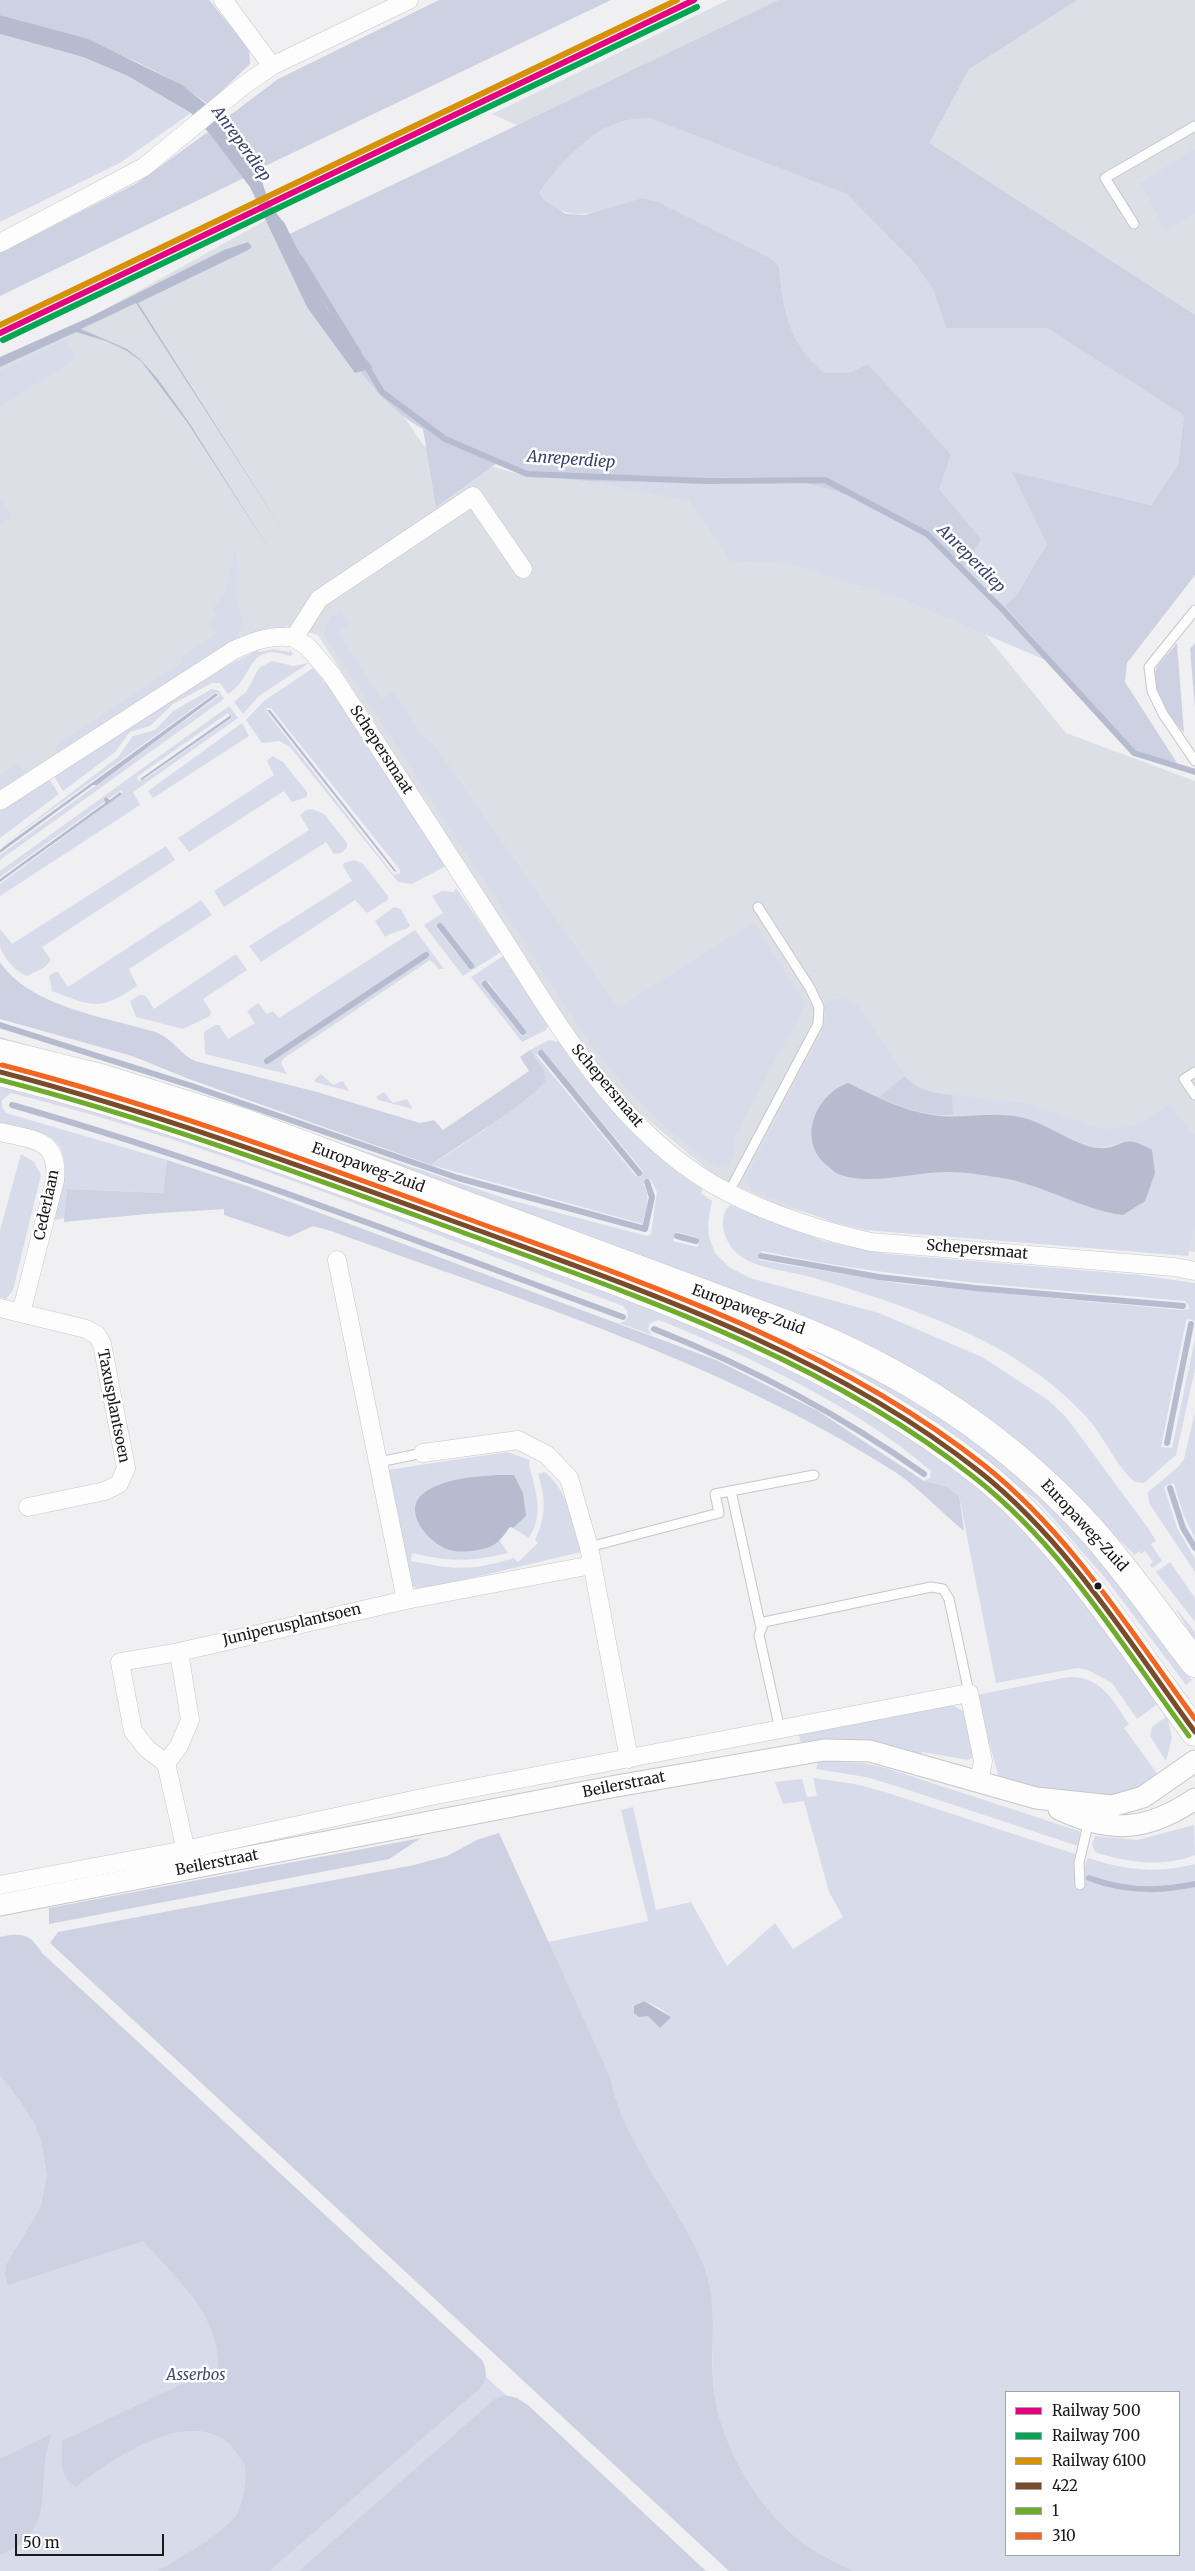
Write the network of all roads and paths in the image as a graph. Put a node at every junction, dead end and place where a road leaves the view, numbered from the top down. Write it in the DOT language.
graph roads {
  1 [pos="223,0"];
  2 [pos="409,0"];
  3 [pos="272,66"];
  4 [pos="1195,126"];
  5 [pos="1134,224"];
  6 [pos="0,243"];
  7 [pos="523,569"];
  8 [pos="1195,610"];
  9 [pos="294,638"];
  10 [pos="1195,762"];
  11 [pos="0,800"];
  12 [pos="758,906"];
  13 [pos="0,1053"];
  14 [pos="0,1072"];
  15 [pos="1195,1072"];
  16 [pos="1195,1095"];
  17 [pos="0,1132"];
  18 [pos="729,1192"];
  19 [pos="336,1260"];
  20 [pos="1195,1270"];
  21 [pos="0,1308"];
  22 [pos="21,1313"];
  23 [pos="423,1453"];
  24 [pos="378,1462"];
  25 [pos="814,1475"];
  26 [pos="731,1491"];
  27 [pos="28,1507"];
  28 [pos="589,1547"];
  29 [pos="592,1565"];
  30 [pos="406,1600"];
  31 [pos="761,1628"];
  32 [pos="179,1652"];
  33 [pos="1195,1663"];
  34 [pos="969,1693"];
  35 [pos="780,1730"];
  36 [pos="1195,1732"];
  37 [pos="784,1755"];
  38 [pos="629,1759"];
  39 [pos="1195,1761"];
  40 [pos="166,1763"];
  41 [pos="979,1783"];
  42 [pos="431,1796"];
  43 [pos="1036,1798"];
  44 [pos="1195,1799"];
  45 [pos="1089,1820"];
  46 [pos="434,1822"];
  47 [pos="187,1859"];
  48 [pos="0,1885"];
  49 [pos="1080,1885"];
  50 [pos="38,1888"];
  51 [pos="0,1905"];
  1 -- 3 [label="street"];
  2 -- 3 [label="street"];
  3 -- 6 [label="street"];
  4 -- 5 [label="lane"];
  7 -- 9 [label="street"];
  8 -- 10 [label="lane"];
  9 -- 11 [label="street"];
  9 -- 18 [label="street, Schepersmaat"];
  12 -- 18 [label="lane"];
  13 -- 33 [label="main road, Europaweg-Zuid"];
  14 -- 36 [label="main road, Europaweg-Zuid"];
  15 -- 16 [label="lane"];
  17 -- 22 [label="street, Cederlaan"];
  18 -- 20 [label="street, Schepersmaat"];
  19 -- 24 [label="street"];
  21 -- 22 [label="street, Taxusplantsoen"];
  22 -- 27 [label="street, Taxusplantsoen"];
  23 -- 24 [label="lane"];
  23 -- 28 [label="street"];
  24 -- 30 [label="street"];
  25 -- 26 [label="lane"];
  26 -- 28 [label="lane"];
  26 -- 31 [label="lane"];
  28 -- 29 [label="street"];
  29 -- 30 [label="street, Juniperusplantsoen"];
  29 -- 38 [label="street"];
  30 -- 32 [label="street, Juniperusplantsoen"];
  31 -- 34 [label="lane"];
  31 -- 35 [label="lane"];
  32 -- 40 [label="street"];
  32 -- 40 [label="street, Juniperusplantsoen"];
  34 -- 35 [label="street, Beilerstraat"];
  34 -- 41 [label="street"];
  35 -- 37 [label="street"];
  35 -- 38 [label="street, Beilerstraat"];
  37 -- 41 [label="street, Beilerstraat"];
  37 -- 46 [label="street, Beilerstraat"];
  38 -- 42 [label="street, Beilerstraat"];
  39 -- 43 [label="street, Beilerstraat"];
  40 -- 47 [label="street"];
  41 -- 43 [label="street, Beilerstraat"];
  42 -- 46 [label="street"];
  42 -- 47 [label="street, Beilerstraat"];
  43 -- 45 [label="street, Beilerstraat"];
  44 -- 45 [label="street, Beilerstraat"];
  45 -- 49 [label="lane"];
  46 -- 47 [label="street, Beilerstraat"];
  47 -- 50 [label="street, Beilerstraat"];
  48 -- 50 [label="street, Beilerstraat"];
  50 -- 51 [label="street, Beilerstraat"];
}
